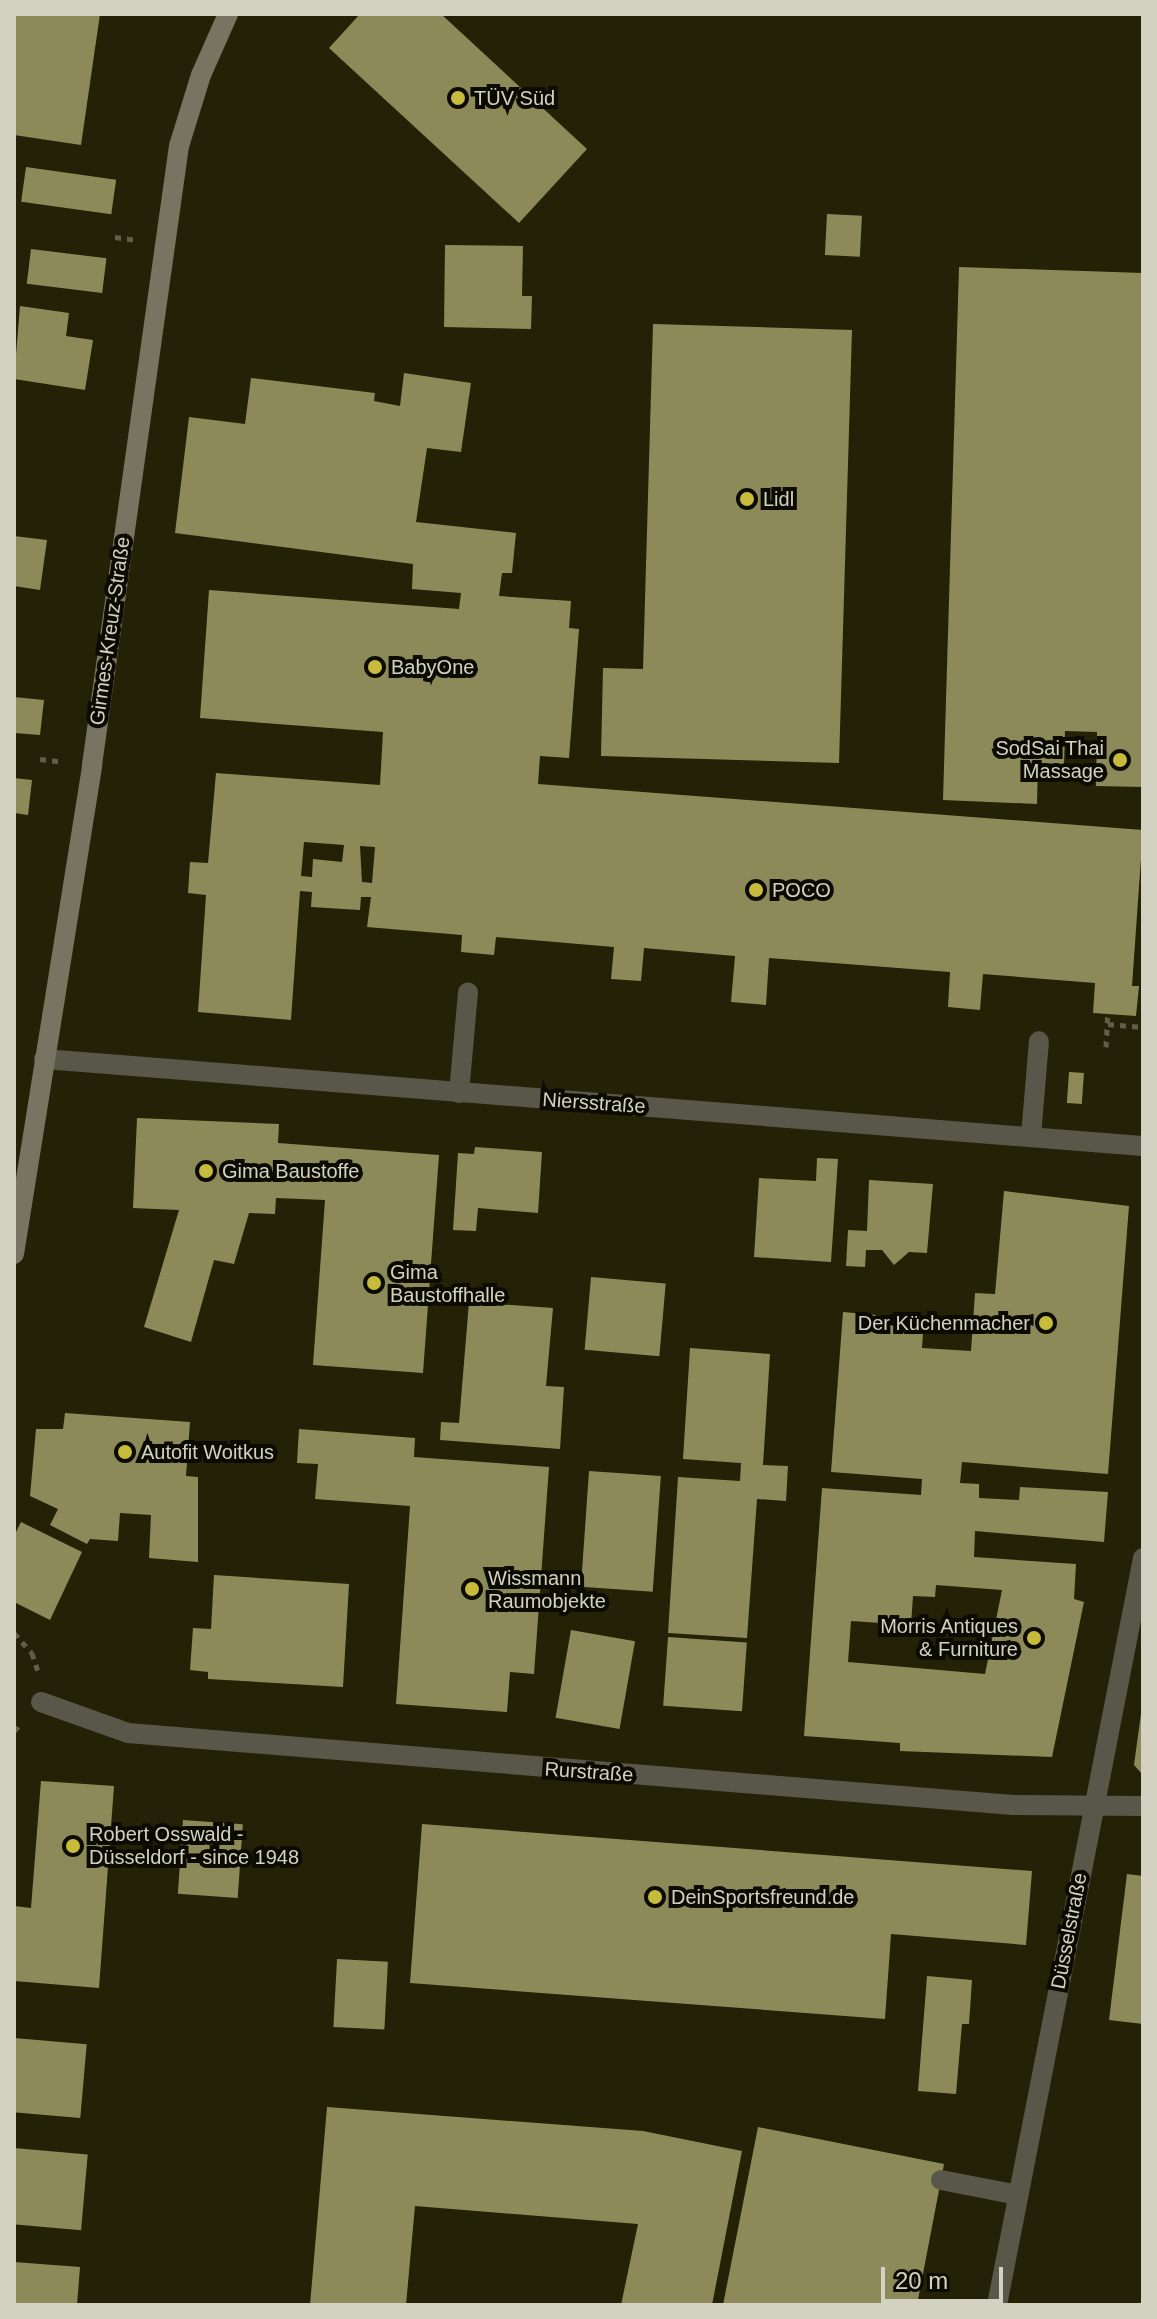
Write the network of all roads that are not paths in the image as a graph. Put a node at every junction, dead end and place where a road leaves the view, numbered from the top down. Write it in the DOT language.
graph roads {
  1 [pos="228,14"];
  2 [pos="468,992"];
  3 [pos="1039,1041"];
  4 [pos="44,1059"];
  5 [pos="459,1093"];
  6 [pos="1031,1136"];
  7 [pos="1143,1146"];
  8 [pos="14,1254"];
  9 [pos="1143,1558"];
  10 [pos="41,1702"];
  11 [pos="1092,1804"];
  12 [pos="1143,1806"];
  13 [pos="941,2180"];
  14 [pos="1018,2195"];
  15 [pos="997,2305"];
  1 -- 4 [label="street, Girmes-Kreuz-Straße"];
  2 -- 5 [label="street"];
  3 -- 6 [label="street"];
  4 -- 5 [label="street, Niersstraße"];
  4 -- 8 [label="street, Girmes-Kreuz-Straße"];
  5 -- 6 [label="street, Niersstraße"];
  6 -- 7 [label="street, Niersstraße"];
  9 -- 11 [label="street, Düsselstraße"];
  10 -- 11 [label="street, Rurstraße"];
  11 -- 12 [label="street, Rurstraße"];
  11 -- 14 [label="street, Düsselstraße"];
  13 -- 14 [label="street"];
  14 -- 15 [label="street, Düsselstraße"];
}
